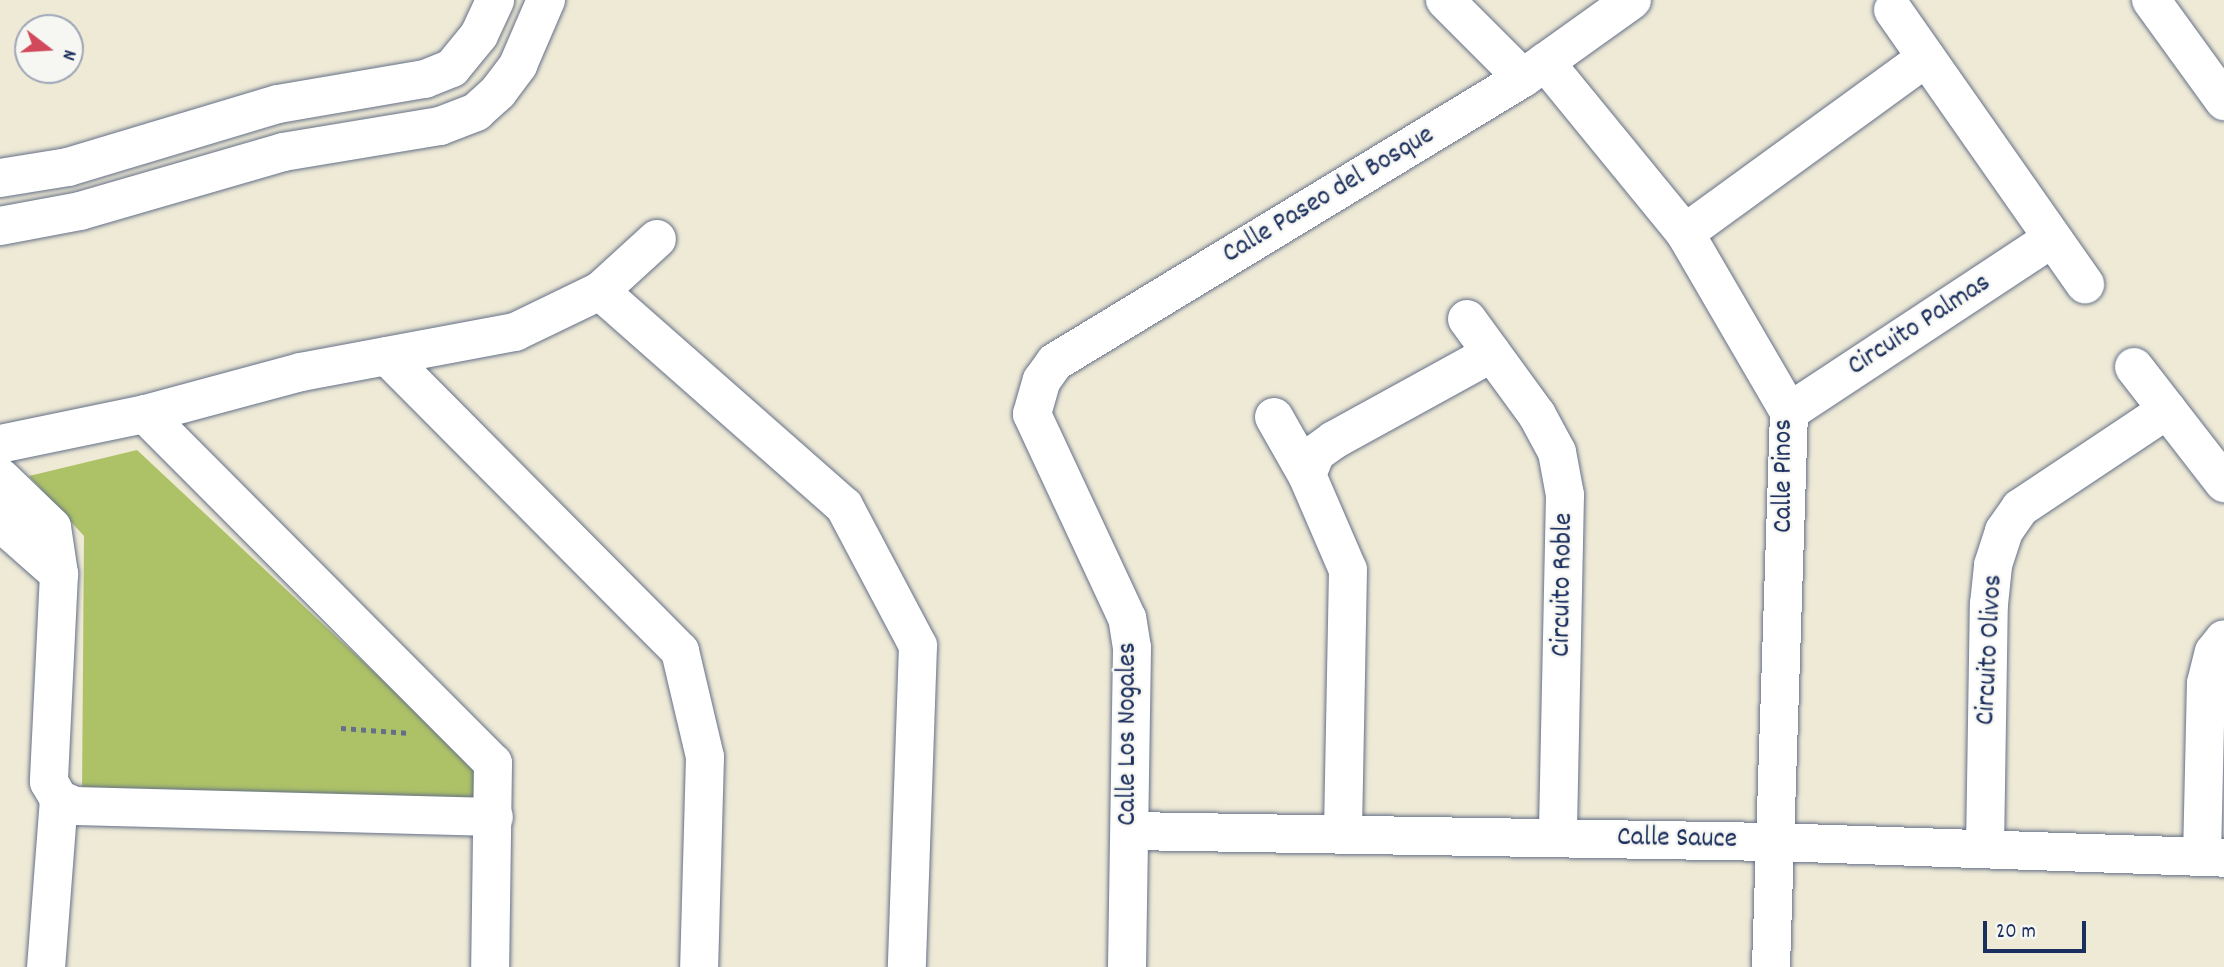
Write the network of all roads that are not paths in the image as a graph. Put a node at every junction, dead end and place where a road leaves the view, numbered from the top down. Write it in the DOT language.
graph roads {
  1 [pos="495,0"];
  2 [pos="546,0"];
  3 [pos="1445,0"];
  4 [pos="1632,0"];
  5 [pos="2151,0"];
  6 [pos="1893,10"];
  7 [pos="1926,58"];
  8 [pos="1534,70"];
  9 [pos="2224,102"];
  10 [pos="0,178"];
  11 [pos="0,226"];
  12 [pos="1685,233"];
  13 [pos="657,239"];
  14 [pos="2051,239"];
  15 [pos="2085,284"];
  16 [pos="600,291"];
  17 [pos="1467,319"];
  18 [pos="1492,353"];
  19 [pos="387,356"];
  20 [pos="2133,367"];
  21 [pos="1035,396"];
  22 [pos="2167,410"];
  23 [pos="1789,412"];
  24 [pos="145,414"];
  25 [pos="1274,417"];
  26 [pos="0,444"];
  27 [pos="1307,475"];
  28 [pos="0,477"];
  29 [pos="2224,484"];
  30 [pos="0,522"];
  31 [pos="59,573"];
  32 [pos="2224,639"];
  33 [pos="59,799"];
  34 [pos="494,817"];
  35 [pos="1130,831"];
  36 [pos="1343,833"];
  37 [pos="1558,838"];
  38 [pos="1775,842"];
  39 [pos="1985,849"];
  40 [pos="2213,858"];
  41 [pos="46,967"];
  42 [pos="490,967"];
  43 [pos="699,967"];
  44 [pos="907,967"];
  45 [pos="1127,967"];
  46 [pos="1770,967"];
  1 -- 10 [label="street"];
  2 -- 11 [label="street"];
  3 -- 8 [label="street, Calle Pinos"];
  4 -- 8 [label="street, Calle Paseo del Bosque"];
  5 -- 9 [label="street"];
  6 -- 7 [label="street"];
  7 -- 12 [label="street"];
  7 -- 14 [label="street"];
  8 -- 12 [label="street, Calle Pinos"];
  8 -- 21 [label="street, Calle Paseo del Bosque"];
  12 -- 23 [label="street, Calle Pinos"];
  13 -- 16 [label="street"];
  14 -- 15 [label="street"];
  14 -- 23 [label="street, Circuito Palmas"];
  16 -- 19 [label="street"];
  16 -- 44 [label="street"];
  17 -- 18 [label="street, Circuito Roble"];
  18 -- 27 [label="street"];
  18 -- 37 [label="street, Circuito Roble"];
  19 -- 24 [label="street"];
  19 -- 43 [label="street"];
  20 -- 22 [label="street"];
  21 -- 35 [label="street, Calle Los Nogales"];
  22 -- 29 [label="street"];
  22 -- 39 [label="street, Circuito Olivos"];
  23 -- 38 [label="street, Calle Pinos"];
  24 -- 26 [label="street"];
  24 -- 34 [label="street"];
  25 -- 27 [label="street"];
  27 -- 36 [label="street"];
  28 -- 31 [label="street"];
  30 -- 31 [label="street"];
  31 -- 33 [label="street"];
  32 -- 40 [label="street"];
  33 -- 34 [label="street"];
  33 -- 41 [label="street"];
  34 -- 42 [label="street"];
  35 -- 36 [label="street, Calle Sauce"];
  35 -- 45 [label="street, Calle Los Nogales"];
  36 -- 37 [label="street, Calle Sauce"];
  37 -- 38 [label="street, Calle Sauce"];
  38 -- 39 [label="street, Calle Sauce"];
  38 -- 46 [label="street, Calle Pinos"];
  39 -- 40 [label="street, Calle Sauce"];
}
